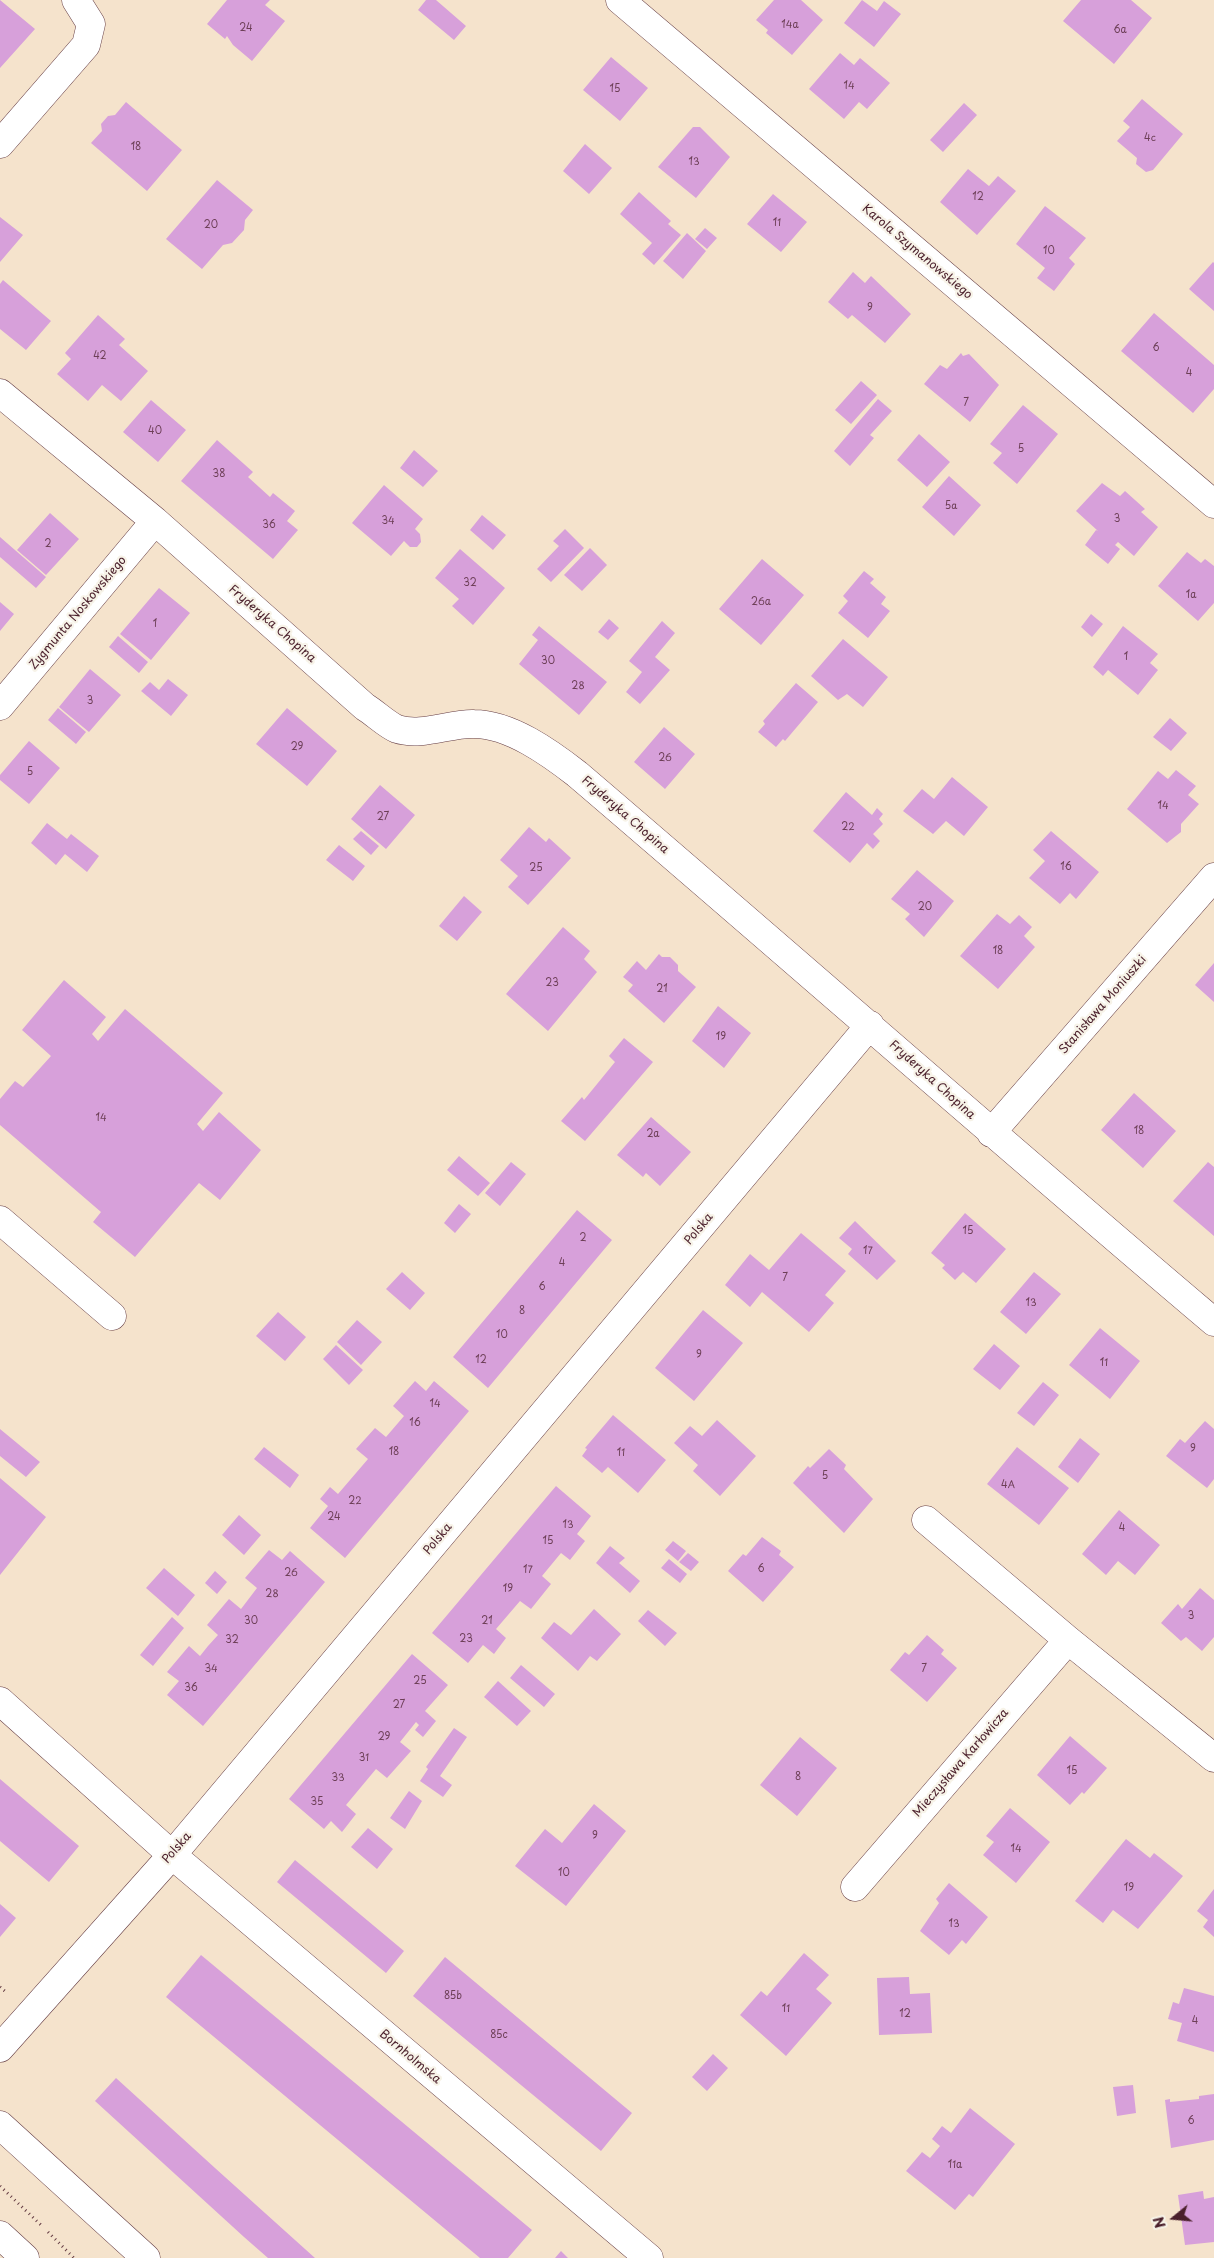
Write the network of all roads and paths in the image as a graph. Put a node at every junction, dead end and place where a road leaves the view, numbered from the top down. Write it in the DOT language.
graph roads {
  1 [pos="76,0"];
  2 [pos="620,0"];
  3 [pos="0,144"];
  4 [pos="0,393"];
  5 [pos="1214,504"];
  6 [pos="155,521"];
  7 [pos="0,706"];
  8 [pos="1214,877"];
  9 [pos="870,1025"];
  10 [pos="992,1133"];
  11 [pos="0,1220"];
  12 [pos="112,1316"];
  13 [pos="1214,1322"];
  14 [pos="926,1520"];
  15 [pos="1068,1640"];
  16 [pos="0,1701"];
  17 [pos="1214,1758"];
  18 [pos="172,1855"];
  19 [pos="855,1887"];
  20 [pos="0,2048"];
  21 [pos="0,2125"];
  22 [pos="0,2186"];
  23 [pos="0,2235"];
  24 [pos="25,2258"];
  25 [pos="74,2258"];
  26 [pos="146,2258"];
  27 [pos="649,2258"];
  1 -- 3 [label="street"];
  2 -- 5 [label="street, Karola Szymanowskiego"];
  4 -- 6 [label="street, Fryderyka Chopina"];
  6 -- 7 [label="street, Zygmunta Noskowskiego"];
  6 -- 9 [label="street, Fryderyka Chopina"];
  8 -- 10 [label="street, Stanisława Moniuszki"];
  9 -- 10 [label="street, Fryderyka Chopina"];
  9 -- 18 [label="street, Polska"];
  10 -- 13 [label="street, Fryderyka Chopina"];
  11 -- 12 [label="street"];
  14 -- 15 [label="street"];
  15 -- 17 [label="street"];
  15 -- 19 [label="street, Mieczysława Karłowicza"];
  16 -- 18 [label="street, Bornholmska"];
  18 -- 20 [label="street, Polska"];
  18 -- 27 [label="street, Bornholmska"];
  21 -- 26 [label="street"];
  22 -- 25 [label="path"];
  23 -- 24 [label="street"];
}
